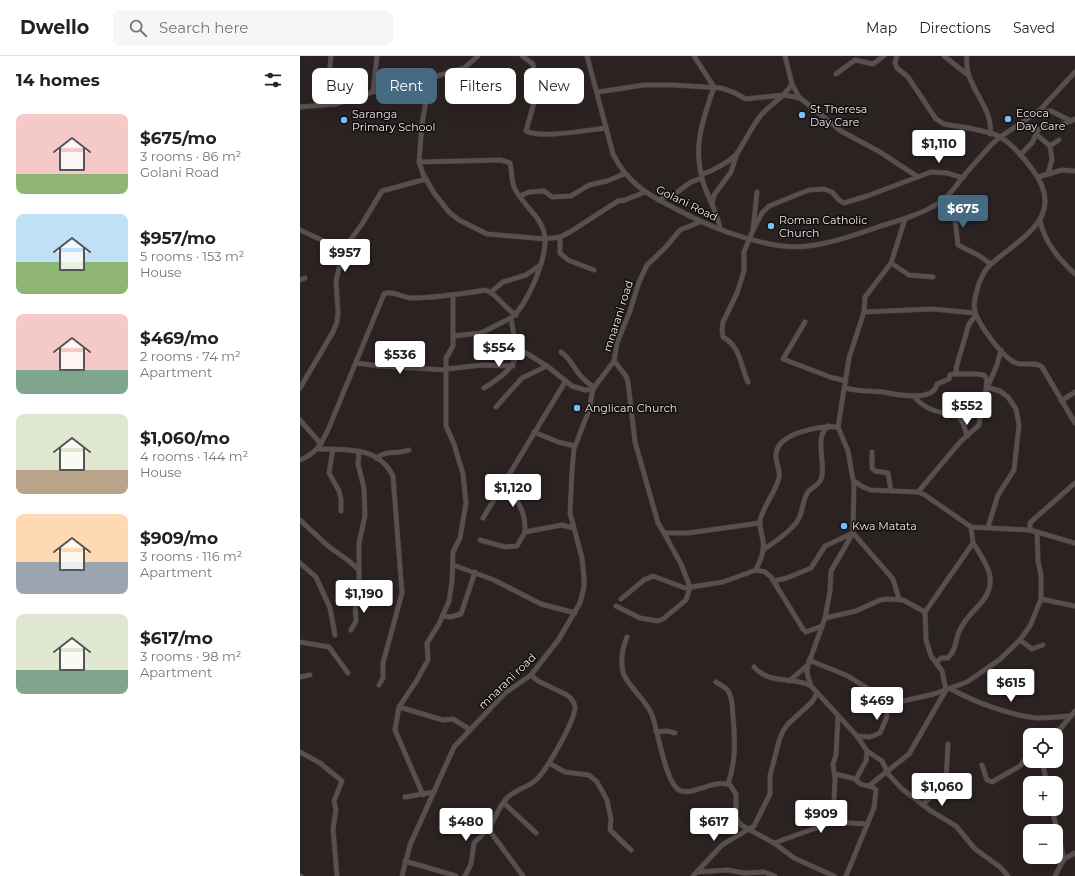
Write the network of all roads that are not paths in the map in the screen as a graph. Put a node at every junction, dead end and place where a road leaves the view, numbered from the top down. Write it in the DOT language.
graph roads {
  1 [pos="331,56"];
  2 [pos="377,56"];
  3 [pos="478,56"];
  4 [pos="522,56"];
  5 [pos="586,56"];
  6 [pos="694,56"];
  7 [pos="785,56"];
  8 [pos="884,56"];
  9 [pos="944,56"];
  10 [pos="967,56"];
  11 [pos="895,57"];
  12 [pos="330,68"];
  13 [pos="836,74"];
  14 [pos="1074,74"];
  15 [pos="968,75"];
  16 [pos="437,76"];
  17 [pos="792,84"];
  18 [pos="714,87"];
  19 [pos="376,91"];
  20 [pos="373,92"];
  21 [pos="598,92"];
  22 [pos="368,94"];
  23 [pos="784,95"];
  24 [pos="800,98"];
  25 [pos="336,104"];
  26 [pos="425,104"];
  27 [pos="300,107"];
  28 [pos="1039,110"];
  29 [pos="1073,120"];
  30 [pos="606,128"];
  31 [pos="990,134"];
  32 [pos="1036,134"];
  33 [pos="1000,136"];
  34 [pos="1059,140"];
  35 [pos="1050,146"];
  36 [pos="737,154"];
  37 [pos="1020,155"];
  38 [pos="419,162"];
  39 [pos="1075,171"];
  40 [pos="624,174"];
  41 [pos="1048,174"];
  42 [pos="702,176"];
  43 [pos="918,177"];
  44 [pos="1038,177"];
  45 [pos="963,178"];
  46 [pos="426,179"];
  47 [pos="645,192"];
  48 [pos="758,192"];
  49 [pos="520,196"];
  50 [pos="947,197"];
  51 [pos="658,200"];
  52 [pos="712,206"];
  53 [pos="905,219"];
  54 [pos="1040,220"];
  55 [pos="700,222"];
  56 [pos="720,229"];
  57 [pos="300,230"];
  58 [pos="753,230"];
  59 [pos="560,237"];
  60 [pos="545,239"];
  61 [pos="750,239"];
  62 [pos="343,250"];
  63 [pos="891,263"];
  64 [pos="990,264"];
  65 [pos="539,266"];
  66 [pos="594,270"];
  67 [pos="1075,274"];
  68 [pos="933,277"];
  69 [pos="491,292"];
  70 [pos="454,295"];
  71 [pos="864,312"];
  72 [pos="516,314"];
  73 [pos="976,314"];
  74 [pos="511,318"];
  75 [pos="805,322"];
  76 [pos="453,336"];
  77 [pos="518,348"];
  78 [pos="1001,350"];
  79 [pos="561,352"];
  80 [pos="614,361"];
  81 [pos="356,363"];
  82 [pos="513,366"];
  83 [pos="547,366"];
  84 [pos="446,369"];
  85 [pos="957,374"];
  86 [pos="846,381"];
  87 [pos="565,382"];
  88 [pos="748,382"];
  89 [pos="986,387"];
  90 [pos="300,388"];
  91 [pos="484,388"];
  92 [pos="593,388"];
  93 [pos="846,388"];
  94 [pos="1075,392"];
  95 [pos="914,396"];
  96 [pos="1061,401"];
  97 [pos="496,407"];
  98 [pos="300,420"];
  99 [pos="1075,423"];
  100 [pos="828,426"];
  101 [pos="838,427"];
  102 [pos="534,432"];
  103 [pos="967,436"];
  104 [pos="320,446"];
  105 [pos="575,446"];
  106 [pos="333,449"];
  107 [pos="409,450"];
  108 [pos="359,451"];
  109 [pos="872,452"];
  110 [pos="376,458"];
  111 [pos="300,460"];
  112 [pos="505,480"];
  113 [pos="854,482"];
  114 [pos="1075,483"];
  115 [pos="891,491"];
  116 [pos="918,492"];
  117 [pos="341,511"];
  118 [pos="483,518"];
  119 [pos="300,520"];
  120 [pos="760,523"];
  121 [pos="971,527"];
  122 [pos="988,527"];
  123 [pos="573,528"];
  124 [pos="1030,530"];
  125 [pos="525,532"];
  126 [pos="1037,532"];
  127 [pos="853,533"];
  128 [pos="664,534"];
  129 [pos="480,540"];
  130 [pos="973,543"];
  131 [pos="1075,543"];
  132 [pos="763,550"];
  133 [pos="300,563"];
  134 [pos="453,565"];
  135 [pos="359,570"];
  136 [pos="756,570"];
  137 [pos="475,572"];
  138 [pos="774,581"];
  139 [pos="690,587"];
  140 [pos="621,599"];
  141 [pos="899,599"];
  142 [pos="1041,599"];
  143 [pos="616,606"];
  144 [pos="1075,606"];
  145 [pos="925,612"];
  146 [pos="575,613"];
  147 [pos="442,616"];
  148 [pos="825,618"];
  149 [pos="822,626"];
  150 [pos="351,630"];
  151 [pos="806,632"];
  152 [pos="335,635"];
  153 [pos="627,637"];
  154 [pos="817,637"];
  155 [pos="1020,640"];
  156 [pos="300,642"];
  157 [pos="1043,645"];
  158 [pos="808,663"];
  159 [pos="936,663"];
  160 [pos="754,667"];
  161 [pos="348,673"];
  162 [pos="310,675"];
  163 [pos="531,675"];
  164 [pos="300,676"];
  165 [pos="788,681"];
  166 [pos="716,682"];
  167 [pos="379,685"];
  168 [pos="811,686"];
  169 [pos="949,689"];
  170 [pos="817,693"];
  171 [pos="890,700"];
  172 [pos="399,707"];
  173 [pos="1075,710"];
  174 [pos="838,716"];
  175 [pos="1070,716"];
  176 [pos="1061,728"];
  177 [pos="469,729"];
  178 [pos="656,732"];
  179 [pos="675,733"];
  180 [pos="856,736"];
  181 [pos="948,744"];
  182 [pos="867,751"];
  183 [pos="300,752"];
  184 [pos="1023,762"];
  185 [pos="549,763"];
  186 [pos="982,765"];
  187 [pos="886,772"];
  188 [pos="835,774"];
  189 [pos="856,779"];
  190 [pos="728,784"];
  191 [pos="870,785"];
  192 [pos="434,792"];
  193 [pos="423,795"];
  194 [pos="405,797"];
  195 [pos="504,803"];
  196 [pos="922,804"];
  197 [pos="1054,816"];
  198 [pos="833,822"];
  199 [pos="868,824"];
  200 [pos="490,827"];
  201 [pos="749,830"];
  202 [pos="536,834"];
  203 [pos="774,843"];
  204 [pos="631,850"];
  205 [pos="1075,852"];
  206 [pos="1064,859"];
  207 [pos="405,861"];
  208 [pos="697,872"];
  209 [pos="827,875"];
  210 [pos="337,876"];
  211 [pos="402,876"];
  212 [pos="456,876"];
  213 [pos="466,876"];
  214 [pos="523,876"];
  215 [pos="693,876"];
  216 [pos="775,876"];
  217 [pos="834,876"];
  218 [pos="846,876"];
  219 [pos="1008,876"];
  220 [pos="1055,876"];
  1 -- 12 [label="street"];
  2 -- 20 [label="street"];
  3 -- 16 [label="street"];
  4 -- 30 [label="street"];
  5 -- 21 [label="street, Golani Road"];
  6 -- 18 [label="street"];
  7 -- 17 [label="street"];
  8 -- 13 [label="street"];
  9 -- 15 [label="street"];
  10 -- 15 [label="street"];
  11 -- 31 [label="street"];
  14 -- 28 [label="street, Golani Road"];
  15 -- 31 [label="street"];
  17 -- 23 [label="street"];
  17 -- 24 [label="street"];
  18 -- 21 [label="street"];
  18 -- 23 [label="street"];
  18 -- 42 [label="street"];
  19 -- 20 [label="street"];
  20 -- 22 [label="street"];
  21 -- 30 [label="street, Golani Road"];
  23 -- 24 [label="street"];
  23 -- 36 [label="street"];
  24 -- 43 [label="street"];
  25 -- 27 [label="street"];
  26 -- 38 [label="street"];
  28 -- 29 [label="street"];
  28 -- 33 [label="street, Golani Road"];
  29 -- 32 [label="street"];
  30 -- 40 [label="street, Golani Road"];
  31 -- 33 [label="street"];
  32 -- 35 [label="street"];
  32 -- 37 [label="street"];
  33 -- 37 [label="street"];
  33 -- 45 [label="street, Golani Road"];
  34 -- 35 [label="street"];
  35 -- 41 [label="street"];
  36 -- 42 [label="street"];
  36 -- 52 [label="street"];
  37 -- 44 [label="street"];
  38 -- 46 [label="street"];
  38 -- 49 [label="street"];
  39 -- 41 [label="street"];
  40 -- 47 [label="street, Golani Road"];
  40 -- 49 [label="street"];
  41 -- 44 [label="street"];
  42 -- 51 [label="street"];
  42 -- 52 [label="street"];
  43 -- 45 [label="street"];
  43 -- 58 [label="street"];
  44 -- 54 [label="street"];
  45 -- 50 [label="street, Golani Road"];
  46 -- 60 [label="street"];
  46 -- 62 [label="street"];
  47 -- 51 [label="street, Golani Road"];
  47 -- 59 [label="street"];
  48 -- 58 [label="street"];
  49 -- 60 [label="street"];
  50 -- 53 [label="street, Golani Road"];
  50 -- 64 [label="street"];
  51 -- 55 [label="street, Golani Road"];
  52 -- 56 [label="street"];
  53 -- 61 [label="street, Golani Road"];
  53 -- 63 [label="street"];
  54 -- 64 [label="street"];
  54 -- 67 [label="street"];
  55 -- 56 [label="street, Golani Road"];
  55 -- 80 [label="street, mnarani road"];
  56 -- 61 [label="street, Golani Road"];
  57 -- 62 [label="street"];
  58 -- 61 [label="street"];
  59 -- 60 [label="street"];
  59 -- 66 [label="street"];
  60 -- 65 [label="street"];
  61 -- 88 [label="street"];
  62 -- 90 [label="street"];
  63 -- 68 [label="street"];
  63 -- 71 [label="street"];
  64 -- 73 [label="street"];
  65 -- 69 [label="street"];
  65 -- 72 [label="street"];
  69 -- 70 [label="street"];
  69 -- 72 [label="street"];
  70 -- 76 [label="street"];
  70 -- 81 [label="street"];
  71 -- 73 [label="street"];
  71 -- 86 [label="street"];
  72 -- 74 [label="street"];
  73 -- 78 [label="street"];
  73 -- 85 [label="street"];
  74 -- 76 [label="street"];
  74 -- 77 [label="street"];
  75 -- 86 [label="street"];
  76 -- 84 [label="street"];
  77 -- 82 [label="street"];
  77 -- 83 [label="street"];
  78 -- 89 [label="street"];
  78 -- 96 [label="street"];
  79 -- 92 [label="street"];
  80 -- 92 [label="street, mnarani road"];
  80 -- 128 [label="street"];
  81 -- 84 [label="street"];
  81 -- 104 [label="street"];
  82 -- 84 [label="street"];
  82 -- 91 [label="street"];
  83 -- 87 [label="street"];
  83 -- 97 [label="street"];
  84 -- 134 [label="street"];
  85 -- 89 [label="street"];
  85 -- 95 [label="street"];
  86 -- 93 [label="street"];
  87 -- 92 [label="street"];
  87 -- 102 [label="street"];
  89 -- 103 [label="street"];
  89 -- 122 [label="street"];
  92 -- 105 [label="street, mnarani road"];
  93 -- 95 [label="street"];
  93 -- 101 [label="street"];
  94 -- 96 [label="street"];
  95 -- 103 [label="street"];
  96 -- 99 [label="street"];
  98 -- 104 [label="street"];
  100 -- 101 [label="street"];
  100 -- 120 [label="street"];
  100 -- 132 [label="street"];
  101 -- 113 [label="street"];
  102 -- 105 [label="street"];
  102 -- 112 [label="street"];
  103 -- 116 [label="street"];
  104 -- 106 [label="street"];
  104 -- 111 [label="street"];
  105 -- 123 [label="street, mnarani road"];
  106 -- 108 [label="street"];
  106 -- 117 [label="street"];
  107 -- 110 [label="street"];
  108 -- 110 [label="street"];
  108 -- 135 [label="street"];
  109 -- 115 [label="street"];
  110 -- 167 [label="street"];
  112 -- 118 [label="street"];
  112 -- 125 [label="street"];
  113 -- 115 [label="street"];
  113 -- 127 [label="street"];
  114 -- 124 [label="street"];
  115 -- 116 [label="street"];
  116 -- 121 [label="street"];
  119 -- 135 [label="street"];
  120 -- 128 [label="street"];
  120 -- 132 [label="street"];
  121 -- 122 [label="street"];
  121 -- 130 [label="street"];
  122 -- 124 [label="street"];
  123 -- 125 [label="street"];
  123 -- 146 [label="street, mnarani road"];
  124 -- 126 [label="street"];
  125 -- 129 [label="street"];
  126 -- 131 [label="street"];
  126 -- 142 [label="street"];
  127 -- 138 [label="street"];
  127 -- 141 [label="street"];
  127 -- 148 [label="street"];
  128 -- 139 [label="street"];
  130 -- 145 [label="street"];
  130 -- 159 [label="street"];
  132 -- 136 [label="street"];
  133 -- 152 [label="street"];
  134 -- 137 [label="street"];
  134 -- 147 [label="street"];
  135 -- 150 [label="street"];
  136 -- 138 [label="street"];
  136 -- 139 [label="street"];
  137 -- 146 [label="street"];
  137 -- 147 [label="street"];
  138 -- 151 [label="street"];
  139 -- 140 [label="street"];
  139 -- 143 [label="street"];
  141 -- 145 [label="street"];
  141 -- 148 [label="street"];
  142 -- 144 [label="street"];
  142 -- 155 [label="street"];
  145 -- 159 [label="street"];
  146 -- 163 [label="street, mnarani road"];
  147 -- 172 [label="street"];
  148 -- 149 [label="street"];
  149 -- 151 [label="street"];
  149 -- 154 [label="street"];
  151 -- 154 [label="street"];
  153 -- 178 [label="street"];
  154 -- 158 [label="street"];
  155 -- 157 [label="street"];
  155 -- 169 [label="street"];
  156 -- 161 [label="street"];
  158 -- 165 [label="street"];
  158 -- 168 [label="street"];
  158 -- 171 [label="street"];
  159 -- 169 [label="street"];
  160 -- 165 [label="street"];
  162 -- 164 [label="street"];
  163 -- 177 [label="street, mnarani road"];
  163 -- 185 [label="street"];
  165 -- 168 [label="street"];
  166 -- 190 [label="street"];
  168 -- 170 [label="street"];
  169 -- 171 [label="street"];
  169 -- 175 [label="street"];
  169 -- 187 [label="street"];
  170 -- 174 [label="street"];
  170 -- 201 [label="street"];
  171 -- 180 [label="street"];
  172 -- 177 [label="street"];
  172 -- 193 [label="street"];
  173 -- 175 [label="street"];
  174 -- 180 [label="street"];
  174 -- 188 [label="street"];
  175 -- 176 [label="street"];
  177 -- 192 [label="street, mnarani road"];
  178 -- 179 [label="street"];
  178 -- 190 [label="street"];
  180 -- 182 [label="street"];
  181 -- 196 [label="street"];
  182 -- 187 [label="street"];
  182 -- 189 [label="street"];
  183 -- 210 [label="street"];
  184 -- 186 [label="street"];
  185 -- 195 [label="street"];
  185 -- 204 [label="street"];
  187 -- 191 [label="street"];
  187 -- 196 [label="street"];
  188 -- 189 [label="street"];
  188 -- 198 [label="street"];
  189 -- 191 [label="street"];
  190 -- 201 [label="street"];
  191 -- 199 [label="street"];
  192 -- 193 [label="street"];
  192 -- 207 [label="street, mnarani road"];
  193 -- 194 [label="street"];
  195 -- 200 [label="street"];
  195 -- 202 [label="street"];
  196 -- 219 [label="street"];
  197 -- 206 [label="street"];
  198 -- 199 [label="street"];
  198 -- 203 [label="street"];
  199 -- 218 [label="street"];
  200 -- 213 [label="street"];
  200 -- 214 [label="street"];
  201 -- 203 [label="street"];
  201 -- 208 [label="street"];
  203 -- 209 [label="street"];
  205 -- 206 [label="street"];
  206 -- 220 [label="street"];
  207 -- 211 [label="street, mnarani road"];
  207 -- 212 [label="street"];
  208 -- 215 [label="street"];
  208 -- 216 [label="street"];
  209 -- 217 [label="street"];
}
